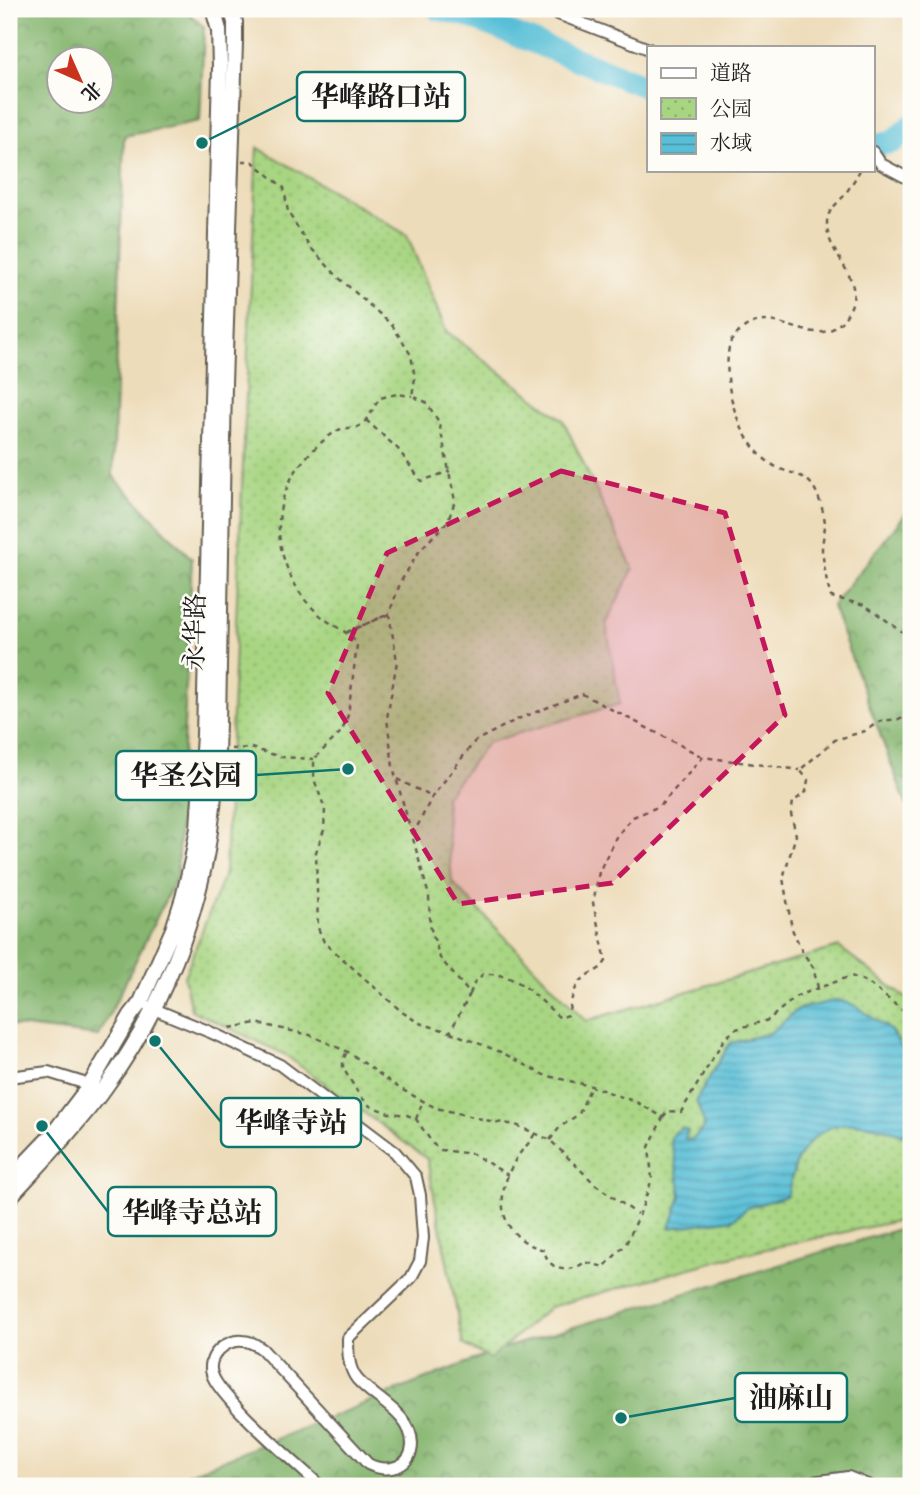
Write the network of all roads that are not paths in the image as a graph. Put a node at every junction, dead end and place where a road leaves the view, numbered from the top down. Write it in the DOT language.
graph roads {
  1 [pos="213,9"];
  2 [pos="231,9"];
  3 [pos="545,9"];
  4 [pos="647,48"];
  5 [pos="874,154"];
  6 [pos="911,180"];
  7 [pos="147,1006"];
  8 [pos="9,1077"];
  9 [pos="90,1085"];
  10 [pos="11,1174"];
  11 [pos="9,1198"];
  12 [pos="320,1486"];
  13 [pos="784,1486"];
  14 [pos="870,1486"];
  1 -- 7 [label="street, 永华路"];
  2 -- 7 [label="street, 永华路"];
  3 -- 4 [label="street"];
  5 -- 6 [label="street"];
  7 -- 9 [label="street, 永华路"];
  7 -- 11 [label="street, 永华路"];
  7 -- 12 [label="street"];
  8 -- 9 [label="street"];
  9 -- 10 [label="street, 永华路"];
  13 -- 14 [label="street"];
}
